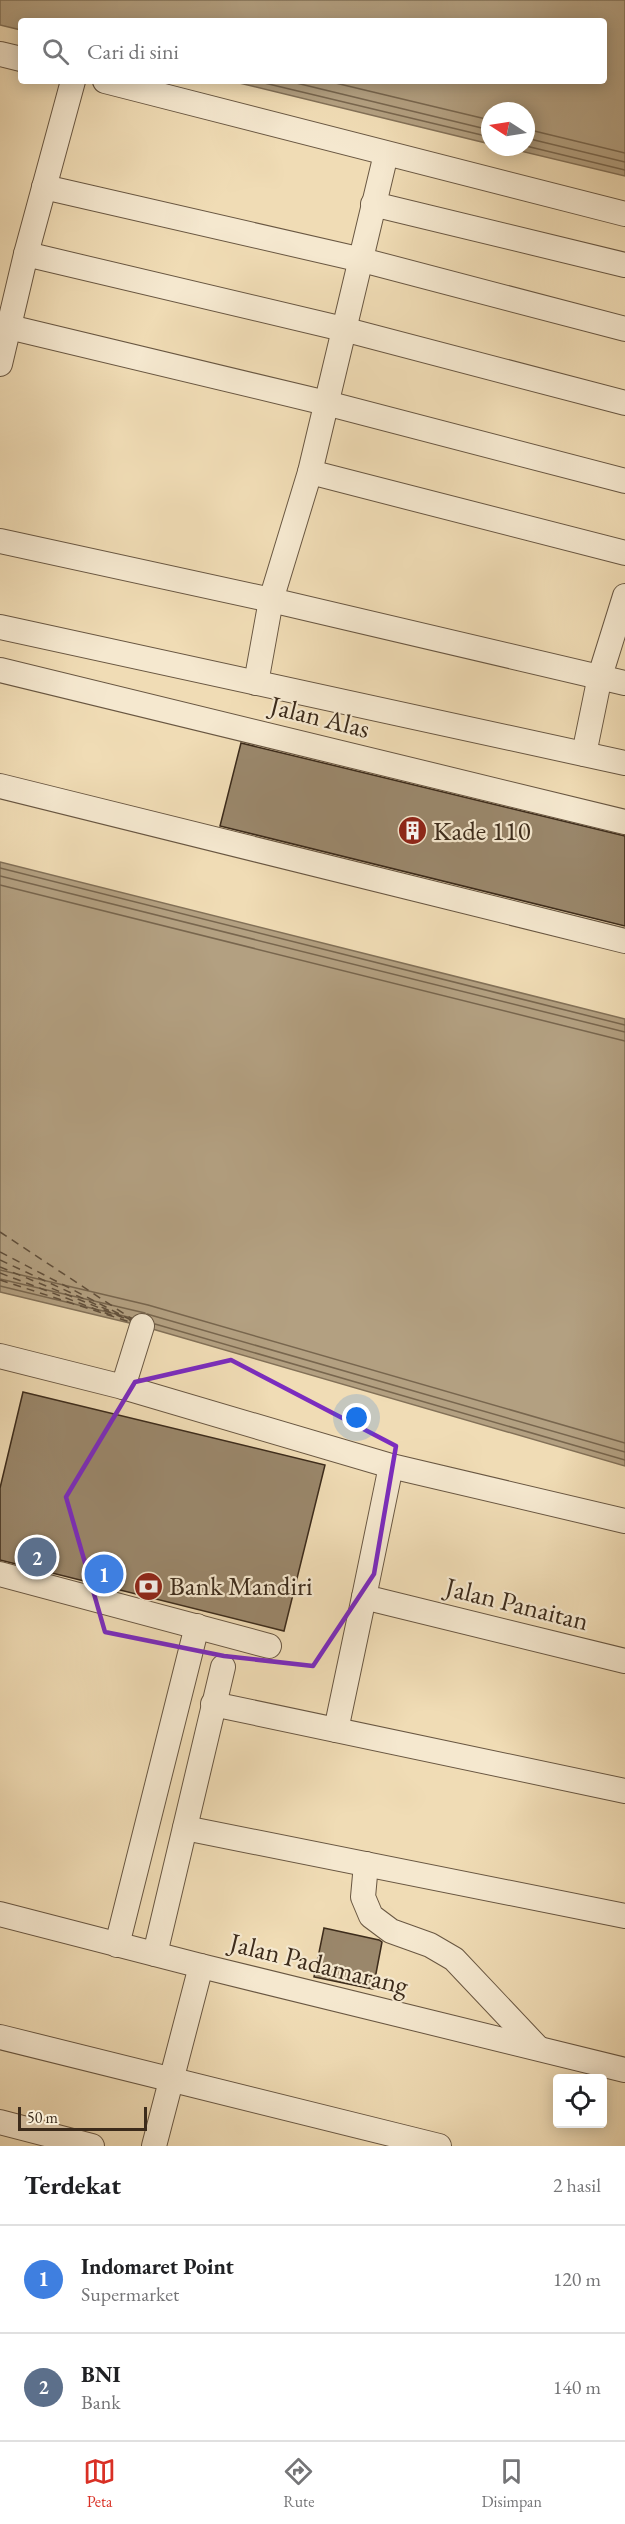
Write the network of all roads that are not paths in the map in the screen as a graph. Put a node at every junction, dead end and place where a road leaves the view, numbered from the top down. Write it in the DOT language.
graph roads {
  1 [pos="0,54"];
  2 [pos="18,59"];
  3 [pos="72,84"];
  4 [pos="117,84"];
  5 [pos="386,154"];
  6 [pos="44,187"];
  7 [pos="374,204"];
  8 [pos="625,214"];
  9 [pos="26,254"];
  10 [pos="362,260"];
  11 [pos="625,265"];
  12 [pos="9,327"];
  13 [pos="343,329"];
  14 [pos="625,329"];
  15 [pos="0,364"];
  16 [pos="326,403"];
  17 [pos="625,403"];
  18 [pos="310,472"];
  19 [pos="625,481"];
  20 [pos="0,542"];
  21 [pos="625,553"];
  22 [pos="625,596"];
  23 [pos="271,600"];
  24 [pos="0,627"];
  25 [pos="0,670"];
  26 [pos="600,676"];
  27 [pos="256,683"];
  28 [pos="625,683"];
  29 [pos="584,753"];
  30 [pos="625,763"];
  31 [pos="0,786"];
  32 [pos="625,822"];
  33 [pos="625,941"];
  34 [pos="142,1326"];
  35 [pos="0,1356"];
  36 [pos="123,1387"];
  37 [pos="391,1466"];
  38 [pos="625,1521"];
  39 [pos="0,1574"];
  40 [pos="364,1597"];
  41 [pos="197,1626"];
  42 [pos="270,1646"];
  43 [pos="625,1661"];
  44 [pos="223,1667"];
  45 [pos="213,1704"];
  46 [pos="336,1730"];
  47 [pos="625,1791"];
  48 [pos="184,1828"];
  49 [pos="366,1864"];
  50 [pos="0,1914"];
  51 [pos="625,1916"];
  52 [pos="117,1945"];
  53 [pos="155,1954"];
  54 [pos="201,1966"];
  55 [pos="0,2037"];
  56 [pos="538,2048"];
  57 [pos="625,2070"];
  58 [pos="172,2080"];
  59 [pos="0,2122"];
  60 [pos="92,2146"];
  61 [pos="154,2146"];
  62 [pos="439,2146"];
  1 -- 2 [label="lane"];
  3 -- 6 [label="lane"];
  4 -- 5 [label="lane"];
  5 -- 7 [label="lane"];
  5 -- 8 [label="lane"];
  6 -- 9 [label="lane"];
  6 -- 10 [label="lane"];
  7 -- 10 [label="lane"];
  7 -- 11 [label="lane"];
  9 -- 12 [label="lane"];
  9 -- 13 [label="lane"];
  10 -- 13 [label="lane"];
  10 -- 14 [label="lane"];
  12 -- 15 [label="lane"];
  12 -- 16 [label="lane"];
  13 -- 16 [label="lane"];
  13 -- 17 [label="lane"];
  16 -- 18 [label="lane"];
  16 -- 19 [label="lane"];
  18 -- 21 [label="lane"];
  18 -- 23 [label="lane"];
  20 -- 23 [label="lane"];
  22 -- 26 [label="lane"];
  23 -- 26 [label="lane"];
  23 -- 27 [label="lane"];
  24 -- 27 [label="lane"];
  25 -- 32 [label="lane, Jalan Alas"];
  26 -- 28 [label="lane"];
  26 -- 29 [label="lane"];
  27 -- 29 [label="lane"];
  29 -- 30 [label="lane"];
  31 -- 33 [label="lane"];
  34 -- 36 [label="lane"];
  35 -- 36 [label="lane"];
  36 -- 37 [label="lane"];
  37 -- 38 [label="lane"];
  37 -- 40 [label="lane"];
  39 -- 41 [label="lane"];
  40 -- 43 [label="lane, Jalan Panaitan"];
  40 -- 46 [label="lane"];
  41 -- 42 [label="lane"];
  41 -- 52 [label="lane"];
  44 -- 45 [label="lane"];
  45 -- 46 [label="lane"];
  45 -- 48 [label="lane"];
  46 -- 47 [label="lane"];
  48 -- 49 [label="lane"];
  48 -- 53 [label="lane"];
  49 -- 51 [label="lane"];
  49 -- 56 [label="lane"];
  50 -- 52 [label="lane, Jalan Padamarang"];
  52 -- 53 [label="lane, Jalan Padamarang"];
  53 -- 54 [label="lane, Jalan Padamarang"];
  54 -- 56 [label="lane, Jalan Padamarang"];
  54 -- 58 [label="lane"];
  55 -- 58 [label="lane"];
  56 -- 57 [label="lane, Jalan Padamarang"];
  58 -- 61 [label="lane"];
  58 -- 62 [label="lane"];
  59 -- 60 [label="lane"];
}
